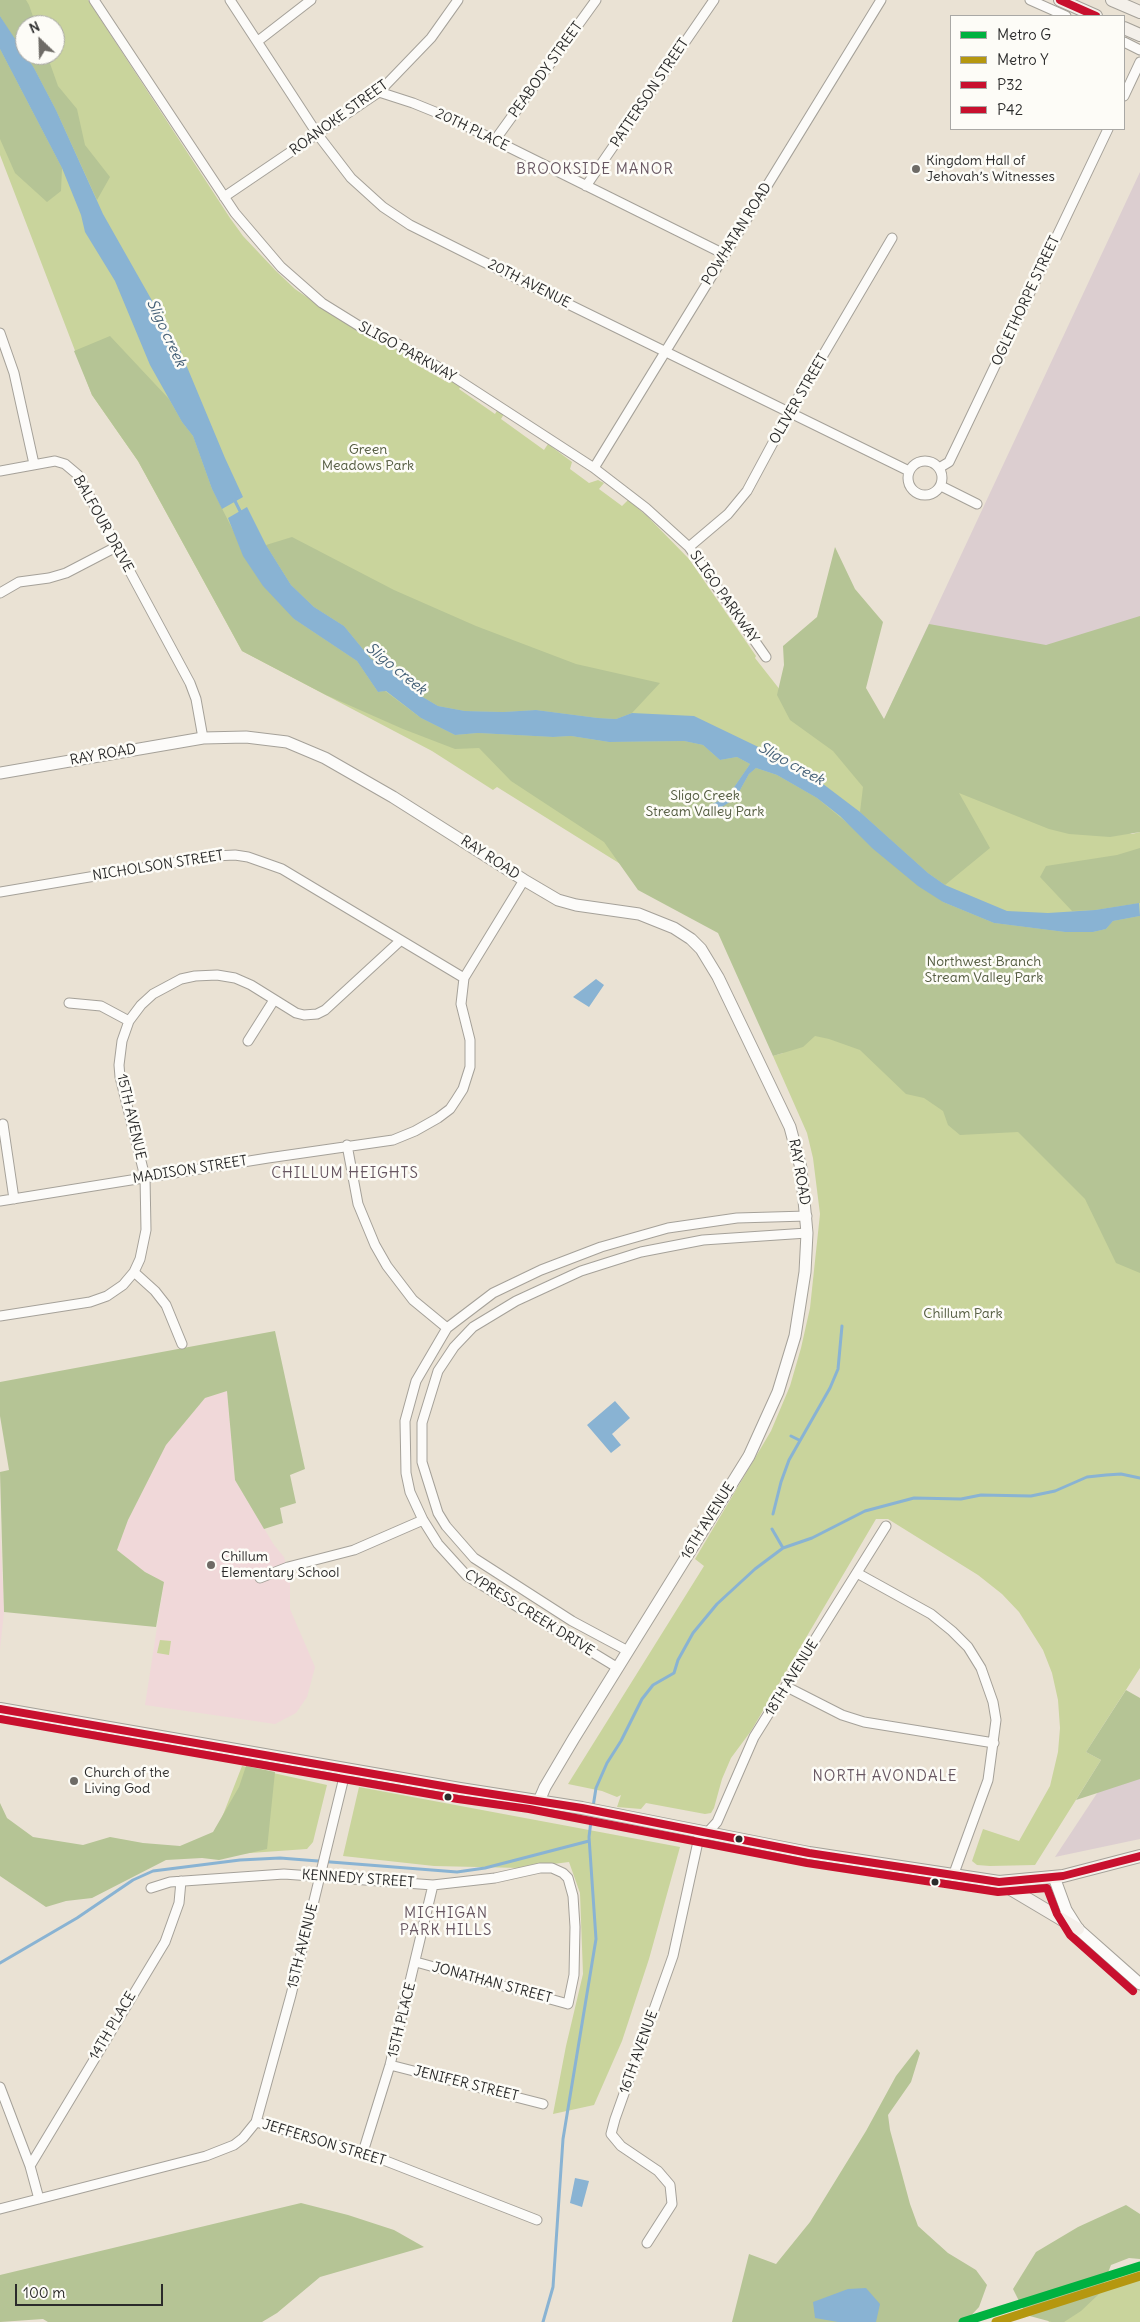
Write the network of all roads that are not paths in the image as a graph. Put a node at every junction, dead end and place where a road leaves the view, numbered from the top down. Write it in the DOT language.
graph roads {
  1 [pos="94,0"];
  2 [pos="230,0"];
  3 [pos="311,0"];
  4 [pos="458,0"];
  5 [pos="596,0"];
  6 [pos="714,0"];
  7 [pos="881,0"];
  8 [pos="1030,0"];
  9 [pos="1060,0"];
  10 [pos="1112,0"];
  11 [pos="1140,12"];
  12 [pos="1064,15"];
  13 [pos="1094,15"];
  14 [pos="1125,28"];
  15 [pos="1140,35"];
  16 [pos="258,41"];
  17 [pos="1125,42"];
  18 [pos="1140,50"];
  19 [pos="1140,62"];
  20 [pos="379,92"];
  21 [pos="1125,94"];
  22 [pos="1108,130"];
  23 [pos="318,135"];
  24 [pos="495,140"];
  25 [pos="586,186"];
  26 [pos="224,196"];
  27 [pos="892,238"];
  28 [pos="724,254"];
  29 [pos="0,333"];
  30 [pos="665,352"];
  31 [pos="4,357"];
  32 [pos="789,413"];
  33 [pos="34,464"];
  34 [pos="594,468"];
  35 [pos="939,468"];
  36 [pos="0,471"];
  37 [pos="909,471"];
  38 [pos="941,486"];
  39 [pos="977,504"];
  40 [pos="116,547"];
  41 [pos="689,547"];
  42 [pos="0,593"];
  43 [pos="766,657"];
  44 [pos="203,738"];
  45 [pos="0,773"];
  46 [pos="524,880"];
  47 [pos="0,892"];
  48 [pos="400,941"];
  49 [pos="464,978"];
  50 [pos="274,1000"];
  51 [pos="69,1004"];
  52 [pos="129,1021"];
  53 [pos="248,1041"];
  54 [pos="3,1124"];
  55 [pos="347,1146"];
  56 [pos="145,1177"];
  57 [pos="14,1199"];
  58 [pos="0,1201"];
  59 [pos="807,1216"];
  60 [pos="807,1233"];
  61 [pos="134,1272"];
  62 [pos="0,1316"];
  63 [pos="447,1328"];
  64 [pos="182,1344"];
  65 [pos="422,1520"];
  66 [pos="886,1526"];
  67 [pos="858,1573"];
  68 [pos="260,1578"];
  69 [pos="628,1651"];
  70 [pos="618,1668"];
  71 [pos="787,1687"];
  72 [pos="0,1709"];
  73 [pos="994,1743"];
  74 [pos="346,1769"];
  75 [pos="540,1801"];
  76 [pos="706,1834"];
  77 [pos="1140,1856"];
  78 [pos="320,1876"];
  79 [pos="953,1876"];
  80 [pos="1054,1877"];
  81 [pos="181,1881"];
  82 [pos="999,1882"];
  83 [pos="433,1885"];
  84 [pos="151,1888"];
  85 [pos="1078,1929"];
  86 [pos="416,1962"];
  87 [pos="1140,1984"];
  88 [pos="568,2004"];
  89 [pos="390,2065"];
  90 [pos="0,2087"];
  91 [pos="543,2104"];
  92 [pos="256,2122"];
  93 [pos="363,2152"];
  94 [pos="30,2166"];
  95 [pos="39,2198"];
  96 [pos="0,2209"];
  97 [pos="537,2220"];
  98 [pos="647,2243"];
  1 -- 26 [label="street, SLIGO PARKWAY"];
  2 -- 16 [label="street, 20TH AVENUE"];
  3 -- 16 [label="street"];
  4 -- 20 [label="street, ROANOKE STREET"];
  5 -- 24 [label="street, PEABODY STREET"];
  6 -- 25 [label="street, PATTERSON STREET"];
  7 -- 28 [label="street, POWHATAN ROAD"];
  8 -- 12 [label="street"];
  9 -- 13 [label="main road"];
  10 -- 11 [label="main road"];
  14 -- 15 [label="main road"];
  16 -- 23 [label="street, 20TH AVENUE"];
  17 -- 18 [label="street"];
  19 -- 21 [label="street"];
  20 -- 23 [label="street, ROANOKE STREET"];
  20 -- 24 [label="street, 20TH PLACE"];
  22 -- 35 [label="street, OGLETHORPE STREET"];
  23 -- 26 [label="street, ROANOKE STREET"];
  23 -- 30 [label="street, 20TH AVENUE"];
  24 -- 25 [label="street, 20TH PLACE"];
  25 -- 28 [label="street, 20TH PLACE"];
  26 -- 34 [label="street, SLIGO PARKWAY"];
  27 -- 32 [label="street, OLIVER STREET"];
  28 -- 30 [label="street, POWHATAN ROAD"];
  29 -- 31 [label="street"];
  30 -- 32 [label="street, 20TH AVENUE"];
  30 -- 34 [label="street, POWHATAN ROAD"];
  31 -- 33 [label="street"];
  32 -- 37 [label="street, 20TH AVENUE"];
  32 -- 41 [label="street, OLIVER STREET"];
  33 -- 36 [label="street, BALFOUR DRIVE"];
  33 -- 40 [label="street, BALFOUR DRIVE"];
  34 -- 41 [label="street, SLIGO PARKWAY"];
  35 -- 37 [label="street"];
  35 -- 38 [label="street"];
  37 -- 38 [label="street"];
  38 -- 39 [label="street"];
  40 -- 42 [label="street"];
  40 -- 44 [label="street, BALFOUR DRIVE"];
  41 -- 43 [label="street, SLIGO PARKWAY"];
  44 -- 45 [label="street, RAY ROAD"];
  44 -- 46 [label="street, RAY ROAD"];
  46 -- 49 [label="street, MADISON STREET"];
  46 -- 59 [label="street, RAY ROAD"];
  47 -- 48 [label="street, NICHOLSON STREET"];
  48 -- 49 [label="street, NICHOLSON STREET"];
  48 -- 50 [label="street, 15TH AVENUE"];
  49 -- 55 [label="street, MADISON STREET"];
  50 -- 52 [label="street, 15TH AVENUE"];
  50 -- 53 [label="street"];
  51 -- 52 [label="street"];
  52 -- 56 [label="street, 15TH AVENUE"];
  54 -- 57 [label="street"];
  55 -- 56 [label="street, MADISON STREET"];
  55 -- 63 [label="street"];
  56 -- 57 [label="street, MADISON STREET"];
  56 -- 61 [label="street, 15TH AVENUE"];
  57 -- 58 [label="street, MADISON STREET"];
  59 -- 60 [label="street, 16TH AVENUE"];
  59 -- 63 [label="street, CYPRESS CREEK DRIVE"];
  60 -- 69 [label="street, 16TH AVENUE"];
  60 -- 69 [label="street, CYPRESS CREEK DRIVE"];
  61 -- 62 [label="street"];
  61 -- 64 [label="street"];
  63 -- 65 [label="street, CYPRESS CREEK DRIVE"];
  65 -- 68 [label="street"];
  65 -- 70 [label="street, CYPRESS CREEK DRIVE"];
  66 -- 67 [label="street, 18TH AVENUE"];
  67 -- 71 [label="street, 18TH AVENUE"];
  67 -- 73 [label="street"];
  69 -- 70 [label="street, 16TH AVENUE"];
  70 -- 75 [label="street, 16TH AVENUE"];
  71 -- 73 [label="street"];
  71 -- 76 [label="street, 18TH AVENUE"];
  72 -- 74 [label="main road"];
  73 -- 79 [label="street"];
  74 -- 75 [label="main road"];
  74 -- 78 [label="street, 15TH AVENUE"];
  75 -- 76 [label="main road"];
  76 -- 79 [label="main road"];
  76 -- 98 [label="street, 16TH AVENUE"];
  77 -- 80 [label="main road"];
  78 -- 81 [label="street, KENNEDY STREET"];
  78 -- 83 [label="street, KENNEDY STREET"];
  78 -- 92 [label="street, 15TH AVENUE"];
  79 -- 82 [label="main road"];
  80 -- 82 [label="main road"];
  80 -- 85 [label="street"];
  81 -- 84 [label="street, KENNEDY STREET"];
  81 -- 94 [label="street, 14TH PLACE"];
  82 -- 85 [label="main road"];
  83 -- 86 [label="street, 15TH PLACE"];
  83 -- 88 [label="street, KENNEDY STREET"];
  85 -- 87 [label="street"];
  86 -- 88 [label="street, JONATHAN STREET"];
  86 -- 89 [label="street, 15TH PLACE"];
  89 -- 91 [label="street, JENIFER STREET"];
  89 -- 93 [label="street, 15TH PLACE"];
  90 -- 94 [label="street"];
  92 -- 93 [label="street, JEFFERSON STREET"];
  92 -- 95 [label="street, JEFFERSON STREET"];
  93 -- 97 [label="street, JEFFERSON STREET"];
  94 -- 95 [label="street"];
  95 -- 96 [label="street, JEFFERSON STREET"];
}
